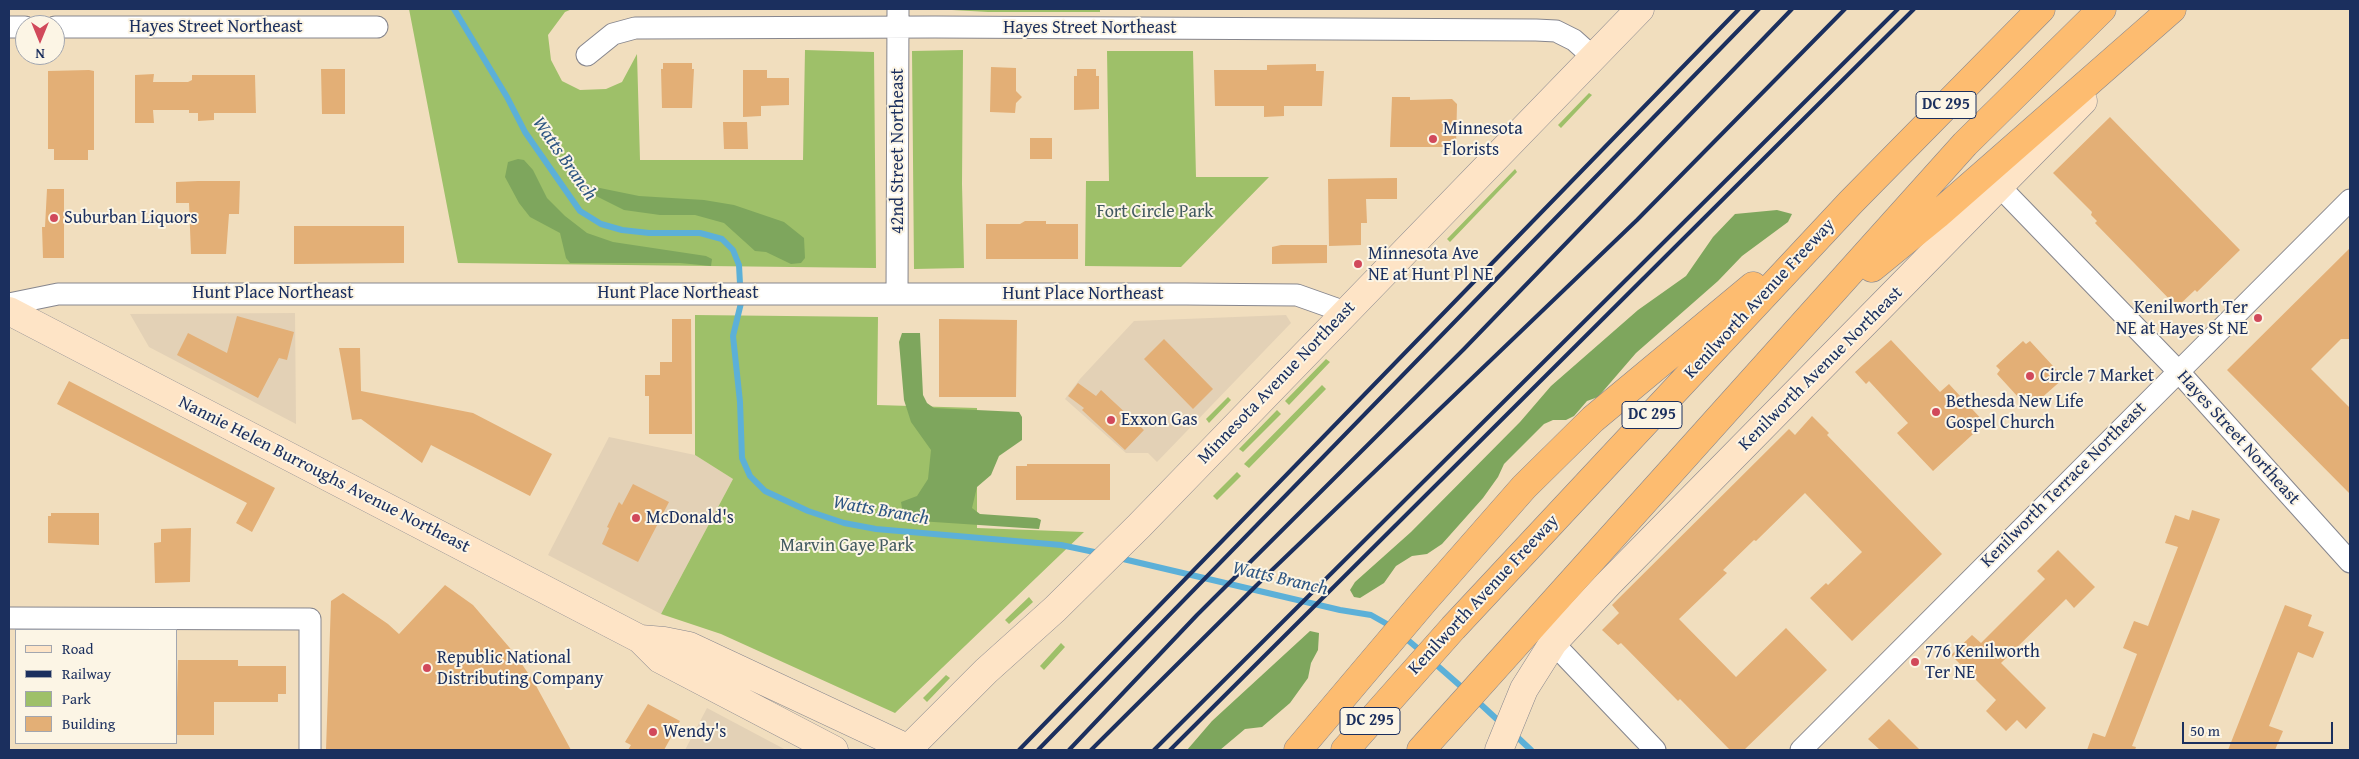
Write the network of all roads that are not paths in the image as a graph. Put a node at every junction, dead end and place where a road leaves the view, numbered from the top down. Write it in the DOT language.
graph roads {
  1 [pos="1640,9"];
  2 [pos="2041,9"];
  3 [pos="2102,9"];
  4 [pos="2173,9"];
  5 [pos="898,18"];
  6 [pos="65,27"];
  7 [pos="377,27"];
  8 [pos="587,54"];
  9 [pos="1593,56"];
  10 [pos="2000,187"];
  11 [pos="1851,202"];
  12 [pos="2348,206"];
  13 [pos="898,294"];
  14 [pos="9,304"];
  15 [pos="9,311"];
  16 [pos="1345,312"];
  17 [pos="1797,330"];
  18 [pos="2178,372"];
  19 [pos="2347,551"];
  20 [pos="9,618"];
  21 [pos="640,639"];
  22 [pos="1553,643"];
  23 [pos="310,750"];
  24 [pos="834,750"];
  25 [pos="909,750"];
  26 [pos="1298,750"];
  27 [pos="1345,750"];
  28 [pos="1421,750"];
  29 [pos="1499,750"];
  30 [pos="1655,750"];
  31 [pos="1801,750"];
  1 -- 9 [label="main road, Minnesota Avenue Northeast"];
  2 -- 11 [label="highway, Kenilworth Avenue Freeway / DC 295"];
  3 -- 17 [label="highway, DC 295"];
  4 -- 10 [label="main road, Kenilworth Avenue Northeast"];
  4 -- 17 [label="highway"];
  5 -- 8 [label="street, Hayes Street Northeast"];
  5 -- 9 [label="street, Hayes Street Northeast"];
  5 -- 13 [label="street, 42nd Street Northeast"];
  6 -- 7 [label="street, Hayes Street Northeast"];
  9 -- 16 [label="main road, Minnesota Avenue Northeast"];
  10 -- 18 [label="street, Hayes Street Northeast"];
  10 -- 22 [label="main road, Kenilworth Avenue Northeast"];
  11 -- 26 [label="highway"];
  11 -- 27 [label="highway, Kenilworth Avenue Freeway / DC 295"];
  12 -- 18 [label="street, Kenilworth Terrace Northeast"];
  13 -- 14 [label="street, Hunt Place Northeast"];
  13 -- 16 [label="street, Hunt Place Northeast"];
  15 -- 21 [label="main road, Nannie Helen Burroughs Avenue Northeast"];
  16 -- 25 [label="main road, Minnesota Avenue Northeast"];
  17 -- 28 [label="highway, DC 295"];
  18 -- 19 [label="street, Hayes Street Northeast"];
  18 -- 31 [label="street, Kenilworth Terrace Northeast"];
  20 -- 23 [label="street"];
  21 -- 24 [label="main road, Nannie Helen Burroughs Avenue Northeast"];
  21 -- 25 [label="main road, Nannie Helen Burroughs Avenue Northeast"];
  22 -- 29 [label="main road, Kenilworth Avenue Northeast"];
  22 -- 30 [label="street"];
}
